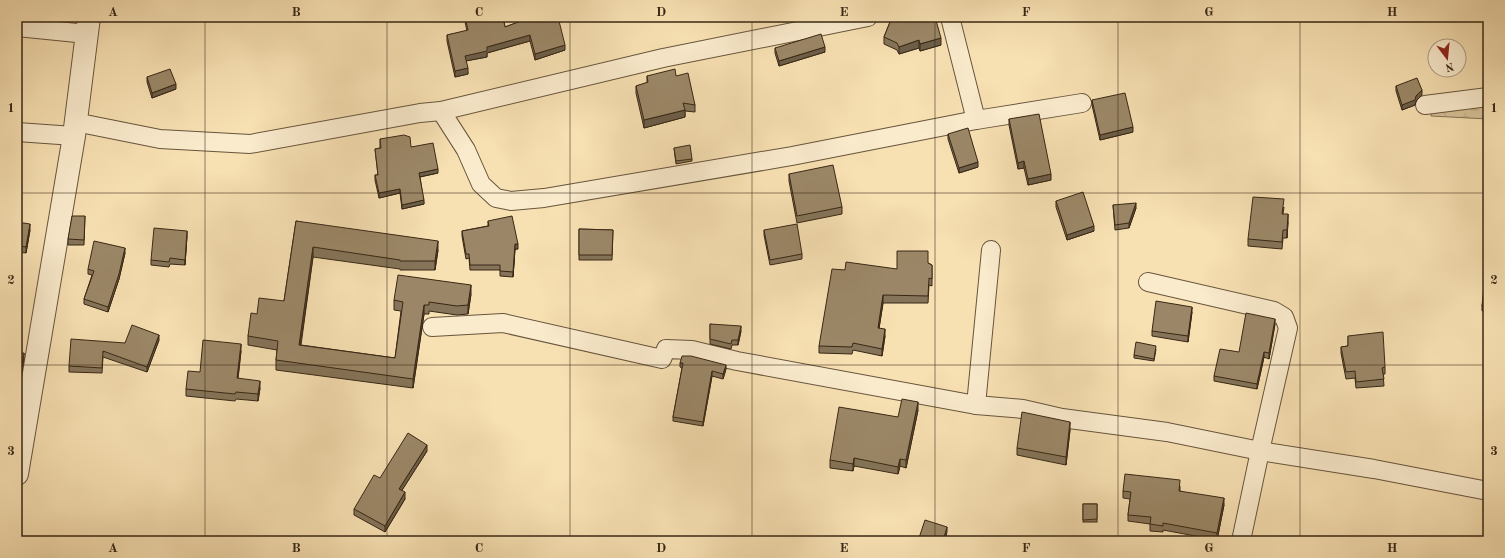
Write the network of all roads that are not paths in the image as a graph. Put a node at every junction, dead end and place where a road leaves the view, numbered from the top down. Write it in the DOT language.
graph roads {
  1 [pos="868,17"];
  2 [pos="950,17"];
  3 [pos="88,26"];
  4 [pos="17,27"];
  5 [pos="1488,97"];
  6 [pos="1082,103"];
  7 [pos="1425,105"];
  8 [pos="440,111"];
  9 [pos="976,120"];
  10 [pos="74,129"];
  11 [pos="17,132"];
  12 [pos="991,250"];
  13 [pos="1148,282"];
  14 [pos="432,327"];
  15 [pos="976,405"];
  16 [pos="1260,451"];
  17 [pos="17,471"];
  18 [pos="1488,491"];
  19 [pos="1241,541"];
  1 -- 8 [label="street"];
  2 -- 9 [label="street"];
  3 -- 4 [label="street"];
  3 -- 10 [label="street"];
  5 -- 7 [label="street"];
  6 -- 9 [label="street"];
  8 -- 9 [label="street"];
  8 -- 10 [label="street"];
  10 -- 11 [label="street"];
  10 -- 17 [label="street"];
  12 -- 15 [label="street"];
  13 -- 16 [label="street"];
  14 -- 15 [label="street"];
  15 -- 16 [label="street"];
  16 -- 18 [label="street"];
  16 -- 19 [label="street"];
}
